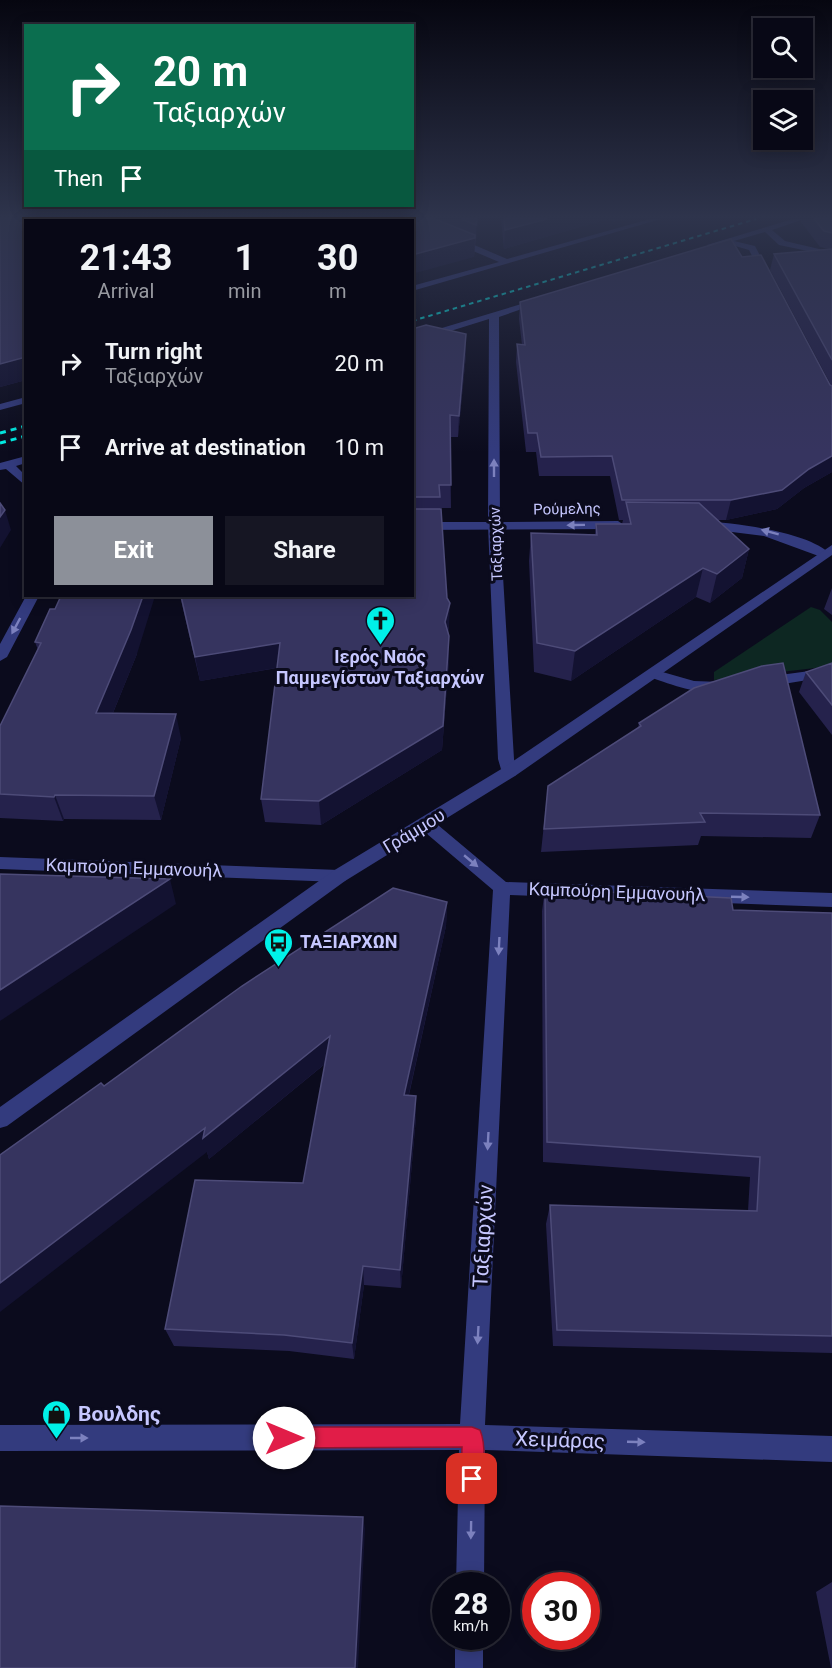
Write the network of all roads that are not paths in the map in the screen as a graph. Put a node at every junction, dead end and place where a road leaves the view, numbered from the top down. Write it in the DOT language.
graph roads {
  1 [pos="547,299"];
  2 [pos="494,315"];
  3 [pos="414,339"];
  4 [pos="24,401"];
  5 [pos="0,407"];
  6 [pos="24,460"];
  7 [pos="4,465"];
  8 [pos="24,481"];
  9 [pos="633,525"];
  10 [pos="691,525"];
  11 [pos="414,526"];
  12 [pos="494,526"];
  13 [pos="828,551"];
  14 [pos="31,597"];
  15 [pos="0,657"];
  16 [pos="832,672"];
  17 [pos="652,673"];
  18 [pos="755,683"];
  19 [pos="735,686"];
  20 [pos="509,772"];
  21 [pos="426,824"];
  22 [pos="0,863"];
  23 [pos="339,876"];
  24 [pos="502,888"];
  25 [pos="832,900"];
  26 [pos="0,1119"];
  27 [pos="472,1437"];
  28 [pos="0,1438"];
  29 [pos="832,1449"];
  30 [pos="470,1572"];
  31 [pos="469,1650"];
  32 [pos="469,1668"];
  1 -- 2 [label="street"];
  2 -- 3 [label="street"];
  12 -- 2 [label="street, Ταξιαρχών, one-way"];
  4 -- 5 [label="street"];
  6 -- 7 [label="street"];
  7 -- 8 [label="street"];
  9 -- 12 [label="street, Ρούμελης, one-way"];
  13 -- 10 [label="street, one-way"];
  11 -- 12 [label="street, Ρούμελης"];
  12 -- 20 [label="street, Ταξιαρχών"];
  13 -- 17 [label="street, Γράμμου"];
  14 -- 15 [label="street, one-way"];
  16 -- 18 [label="street"];
  17 -- 19 [label="street"];
  17 -- 20 [label="street, Γράμμου"];
  20 -- 21 [label="street, Γράμμου"];
  21 -- 23 [label="street, Γράμμου"];
  21 -- 24 [label="street, Καμπούρη Εμμανουήλ, one-way"];
  22 -- 23 [label="street, Καμπούρη Εμμανουήλ"];
  23 -- 26 [label="street, Γράμμου"];
  24 -- 25 [label="street, Καμπούρη Εμμανουήλ, one-way"];
  24 -- 27 [label="street, Ταξιαρχών, one-way"];
  28 -- 27 [label="street, Χειμάρας, one-way"];
  27 -- 29 [label="street, Χειμάρας, one-way"];
  27 -- 30 [label="street, Ταξιαρχών, one-way"];
  31 -- 32 [label="street"];
}
